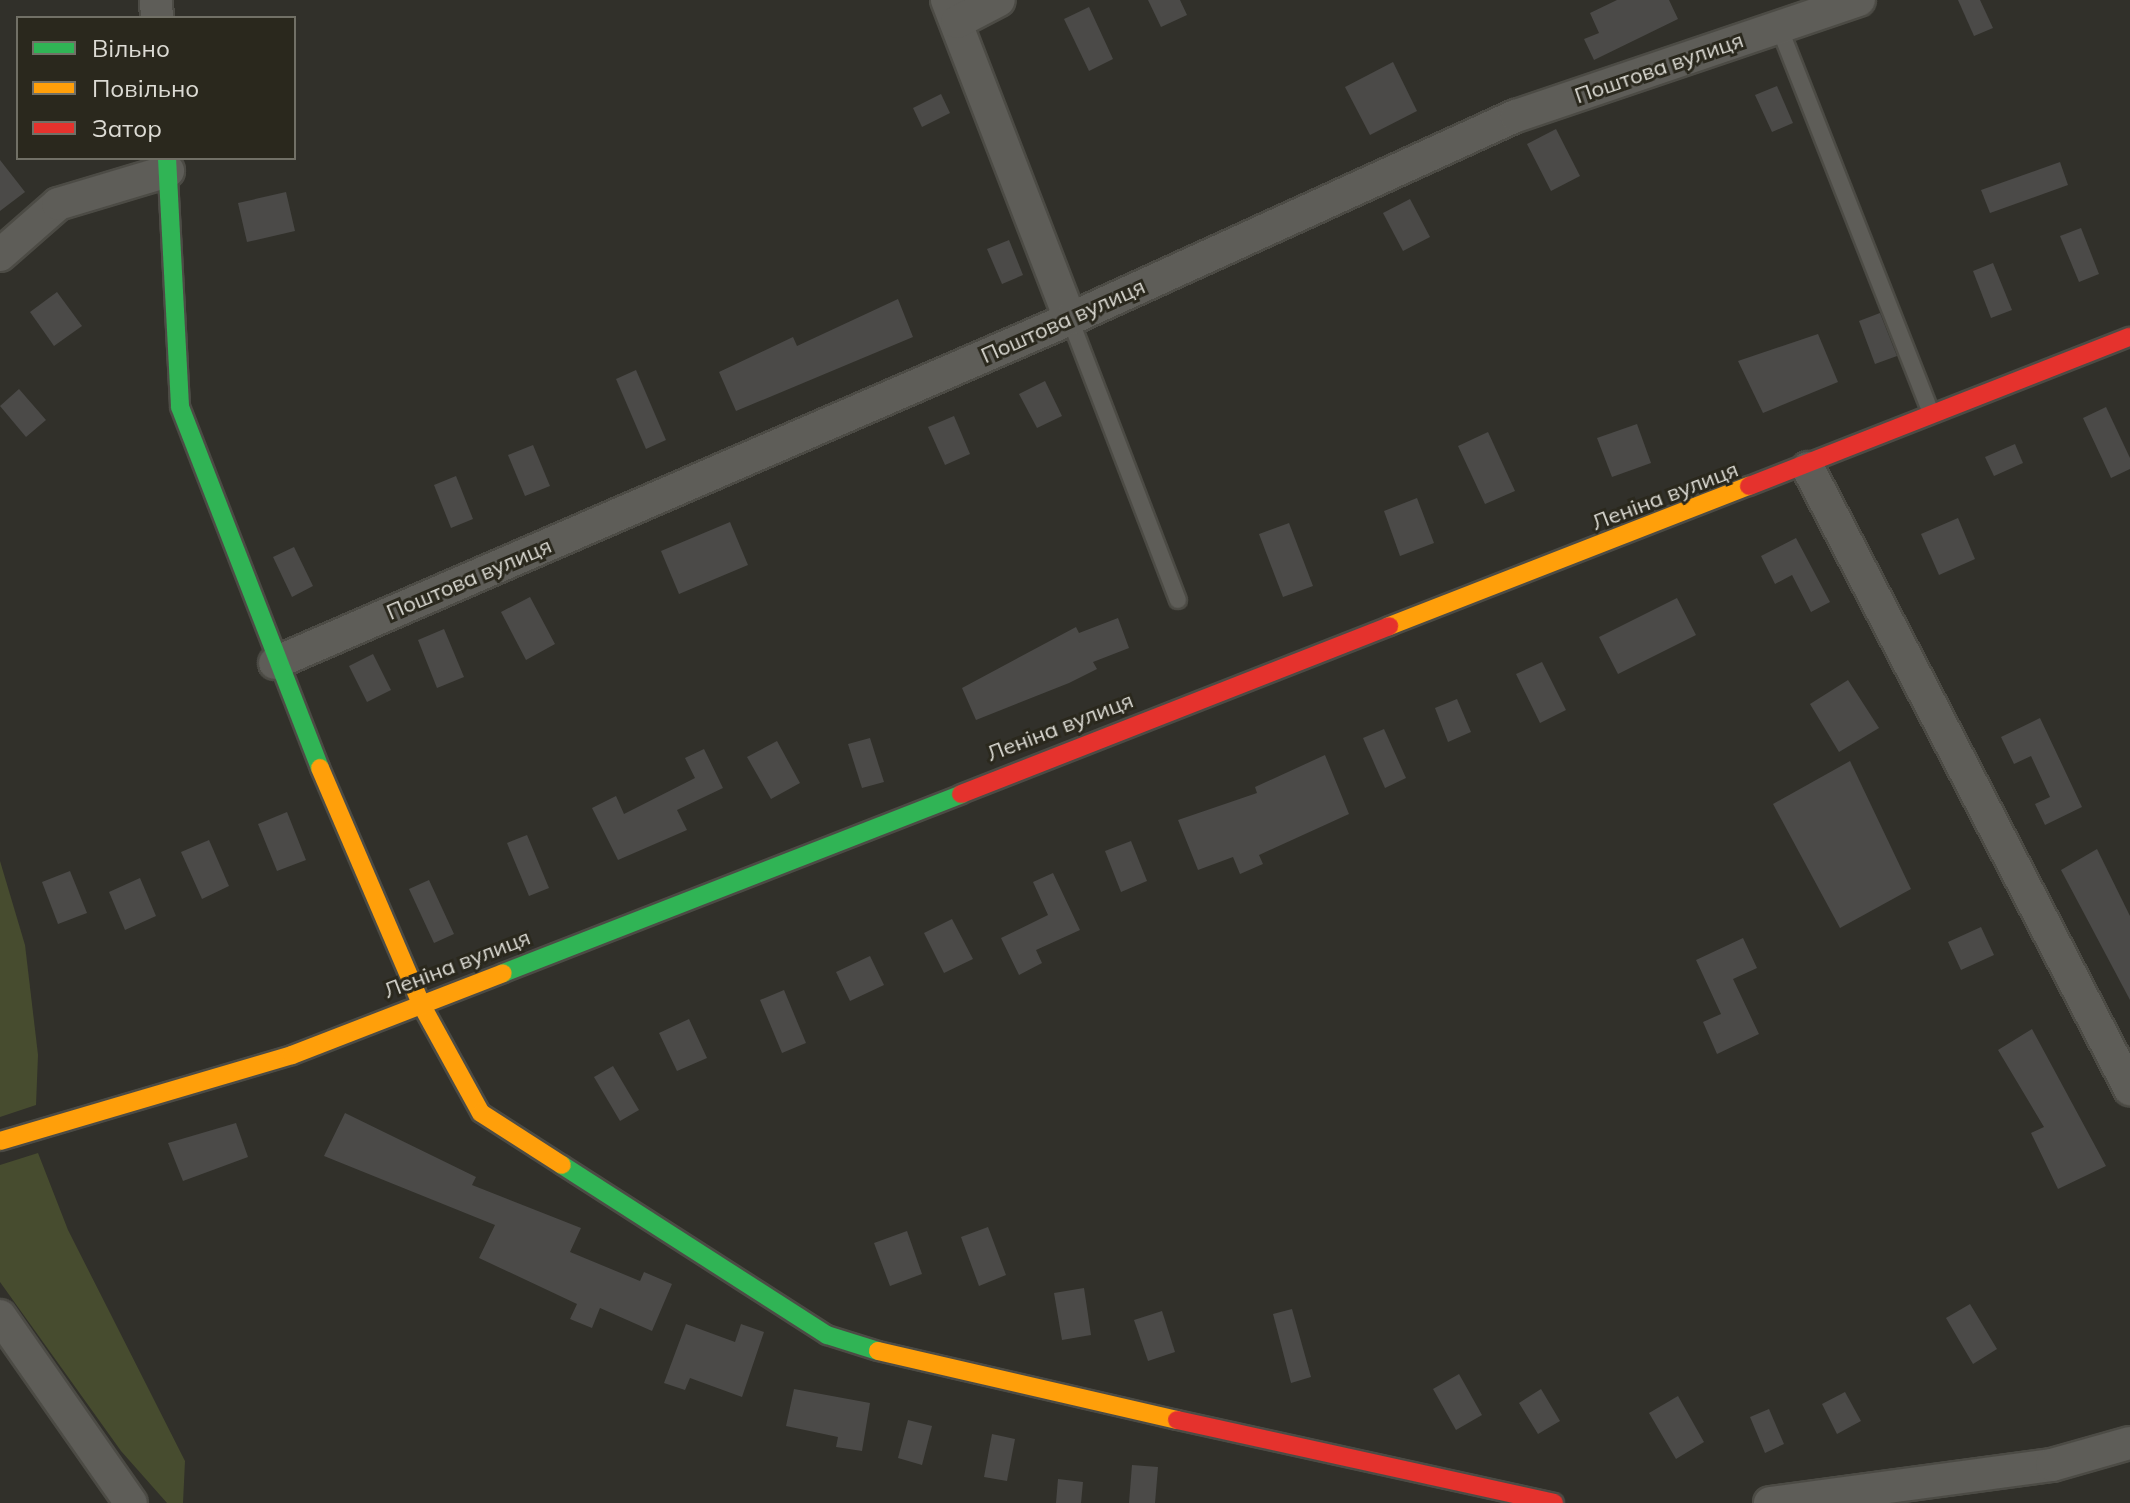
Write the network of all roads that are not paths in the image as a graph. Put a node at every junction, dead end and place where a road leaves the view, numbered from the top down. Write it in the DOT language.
graph roads {
  1 [pos="999,0"];
  2 [pos="1859,0"];
  3 [pos="952,11"];
  4 [pos="1779,27"];
  5 [pos="168,164"];
  6 [pos="0,255"];
  7 [pos="1070,319"];
  8 [pos="2130,337"];
  9 [pos="1932,417"];
  10 [pos="1808,468"];
  11 [pos="1178,600"];
  12 [pos="275,663"];
  13 [pos="421,1004"];
  14 [pos="2130,1089"];
  15 [pos="0,1141"];
  16 [pos="0,1316"];
  17 [pos="2130,1443"];
  18 [pos="131,1503"];
  19 [pos="1554,1503"];
  20 [pos="1770,1503"];
  1 -- 3 [label="street"];
  2 -- 4 [label="street, Поштова вулиця"];
  3 -- 7 [label="street"];
  4 -- 7 [label="street, Поштова вулиця"];
  4 -- 9 [label="lane"];
  5 -- 6 [label="street"];
  5 -- 12 [label="street"];
  7 -- 11 [label="lane"];
  7 -- 12 [label="street, Поштова вулиця"];
  8 -- 9 [label="street, Леніна вулиця"];
  9 -- 10 [label="street, Леніна вулиця"];
  10 -- 13 [label="street, Леніна вулиця"];
  10 -- 14 [label="street"];
  12 -- 13 [label="street"];
  13 -- 15 [label="street, Леніна вулиця"];
  13 -- 19 [label="street"];
  16 -- 18 [label="street"];
  17 -- 20 [label="street"];
}
